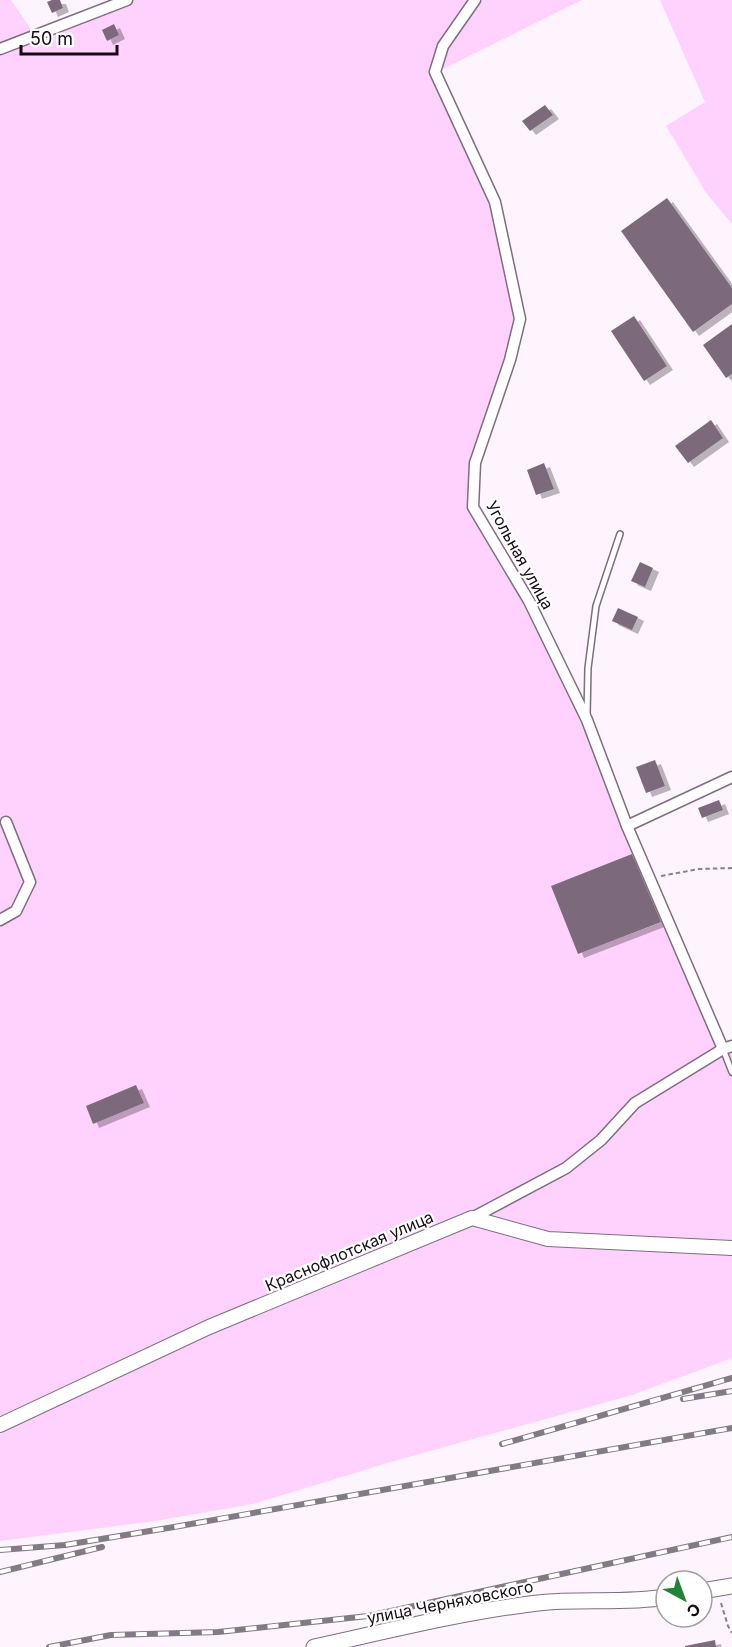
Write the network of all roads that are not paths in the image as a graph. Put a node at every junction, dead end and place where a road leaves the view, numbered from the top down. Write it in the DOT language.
graph roads {
  1 [pos="127,0"];
  2 [pos="474,1"];
  3 [pos="0,49"];
  4 [pos="620,534"];
  5 [pos="587,720"];
  6 [pos="732,777"];
  7 [pos="6,822"];
  8 [pos="627,826"];
  9 [pos="0,920"];
  10 [pos="728,1048"];
  11 [pos="732,1072"];
  12 [pos="472,1218"];
  13 [pos="732,1248"];
  14 [pos="0,1425"];
  15 [pos="654,1599"];
  16 [pos="314,1647"];
  1 -- 3 [label="street"];
  2 -- 5 [label="street, Угольная улица"];
  4 -- 5 [label="lane"];
  5 -- 8 [label="street, Угольная улица"];
  6 -- 8 [label="street"];
  7 -- 9 [label="street"];
  8 -- 10 [label="street, Угольная улица"];
  10 -- 11 [label="lane"];
  10 -- 12 [label="street"];
  12 -- 13 [label="street"];
  12 -- 14 [label="street, Краснофлотская улица"];
  15 -- 16 [label="main road, улица Черняховского"];
}
